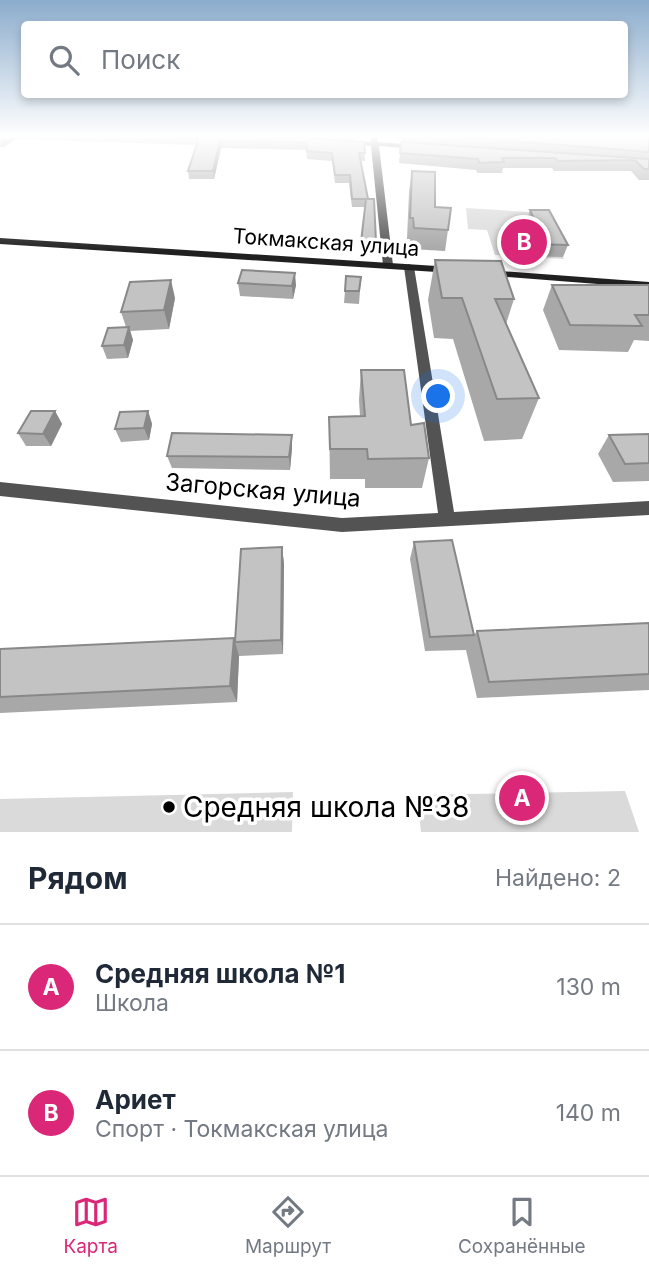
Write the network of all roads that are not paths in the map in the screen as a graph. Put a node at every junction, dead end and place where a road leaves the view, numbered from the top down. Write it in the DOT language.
graph roads {
  1 [pos="379,175"];
  2 [pos="0,241"];
  3 [pos="388,265"];
  4 [pos="410,267"];
  5 [pos="465,271"];
  6 [pos="479,272"];
  7 [pos="649,285"];
  8 [pos="0,489"];
  9 [pos="649,508"];
  10 [pos="447,520"];
  1 -- 3 [label="street"];
  2 -- 3 [label="main road, Токмакская улица"];
  3 -- 4 [label="main road, Токмакская улица"];
  4 -- 5 [label="main road, Токмакская улица"];
  4 -- 10 [label="street"];
  6 -- 7 [label="main road"];
  8 -- 10 [label="street, Загорская улица"];
  9 -- 10 [label="street, Загорская улица"];
}
